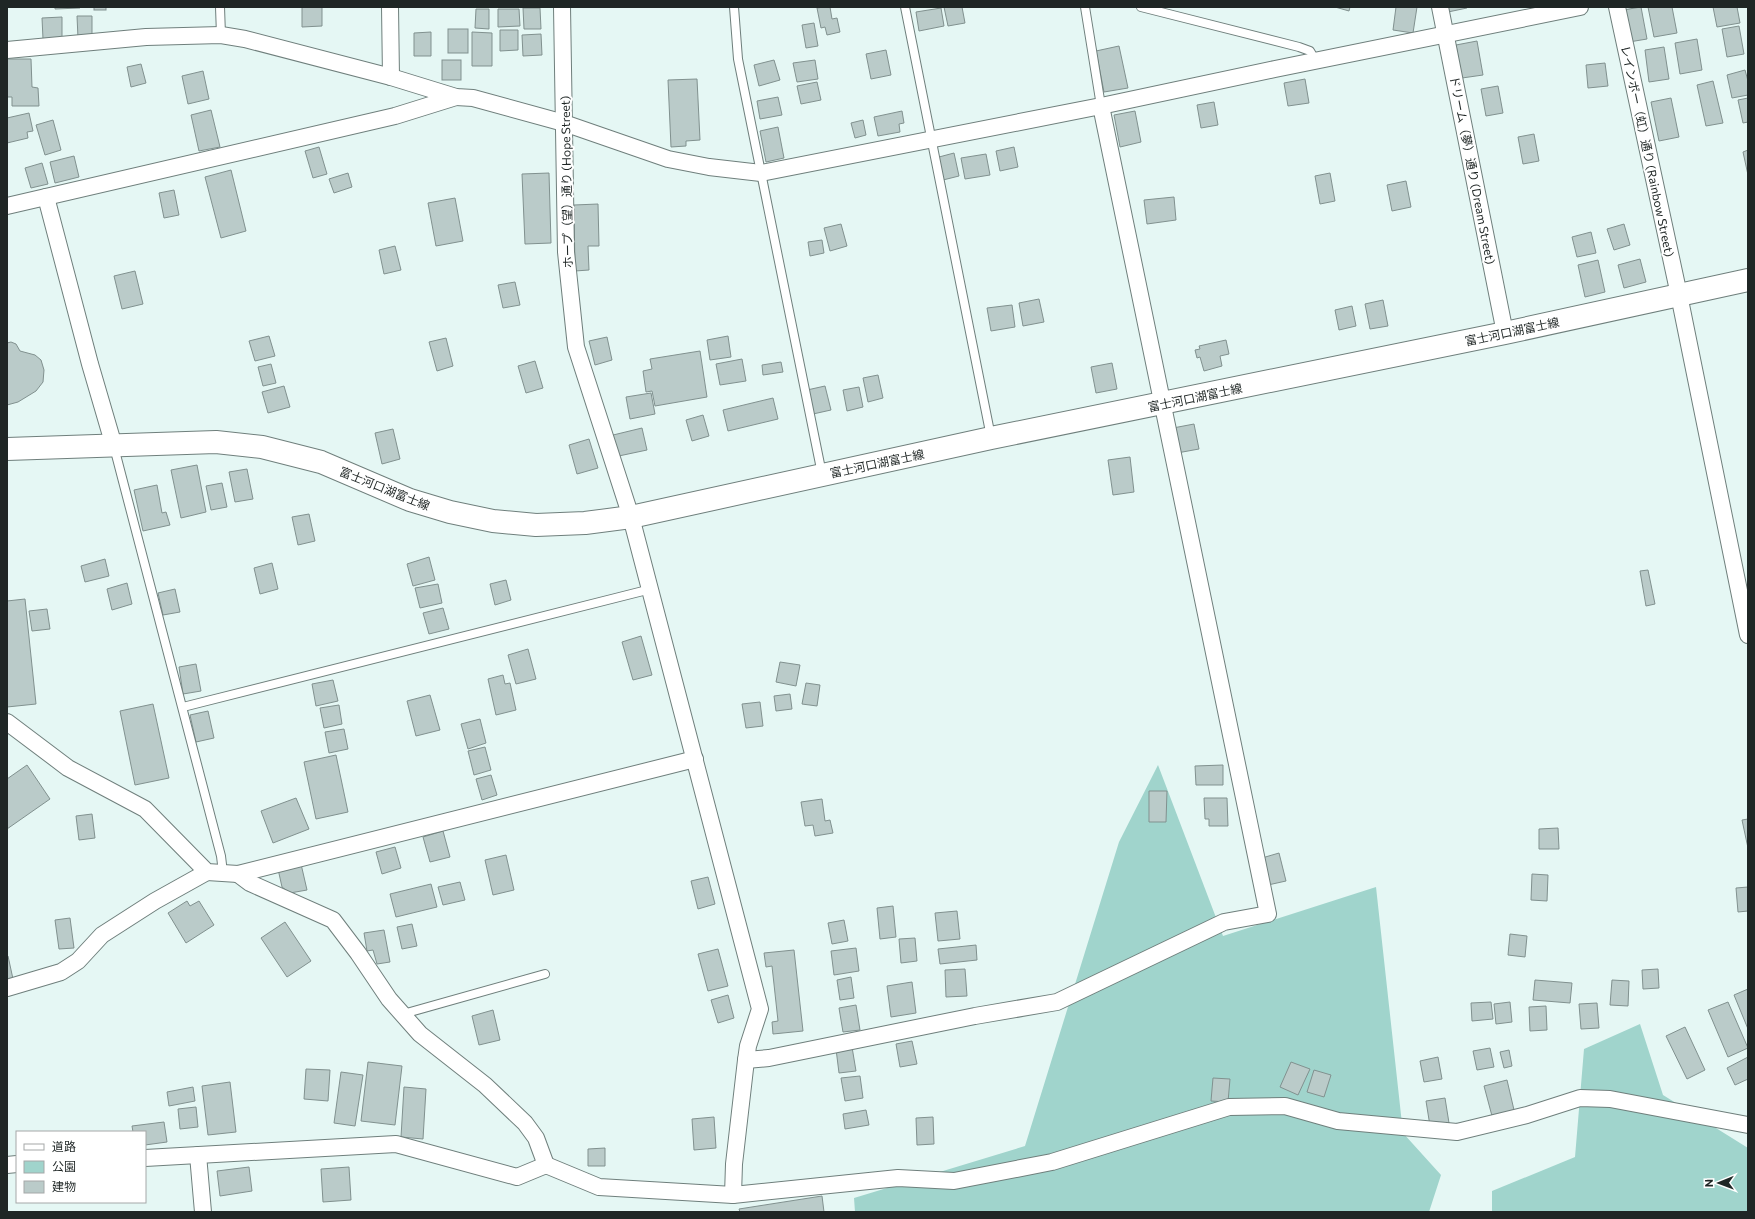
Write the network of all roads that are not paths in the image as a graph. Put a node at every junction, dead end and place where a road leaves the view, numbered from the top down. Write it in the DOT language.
graph roads {
  1 [pos="220,7"];
  2 [pos="390,7"];
  3 [pos="562,7"];
  4 [pos="734,7"];
  5 [pos="905,7"];
  6 [pos="1085,7"];
  7 [pos="1141,7"];
  8 [pos="1440,7"];
  9 [pos="1580,7"];
  10 [pos="1618,7"];
  11 [pos="1446,34"];
  12 [pos="221,35"];
  13 [pos="7,50"];
  14 [pos="1316,61"];
  15 [pos="391,77"];
  16 [pos="456,97"];
  17 [pos="1101,106"];
  18 [pos="564,123"];
  19 [pos="932,140"];
  20 [pos="761,173"];
  21 [pos="46,196"];
  22 [pos="7,206"];
  23 [pos="1748,280"];
  24 [pos="1679,295"];
  25 [pos="1505,333"];
  26 [pos="1163,404"];
  27 [pos="991,438"];
  28 [pos="114,446"];
  29 [pos="7,449"];
  30 [pos="822,475"];
  31 [pos="631,516"];
  32 [pos="651,588"];
  33 [pos="1748,635"];
  34 [pos="183,707"];
  35 [pos="7,722"];
  36 [pos="694,759"];
  37 [pos="207,872"];
  38 [pos="230,873"];
  39 [pos="545,974"];
  40 [pos="7,988"];
  41 [pos="402,1014"];
  42 [pos="746,1060"];
  43 [pos="1748,1125"];
  44 [pos="198,1155"];
  45 [pos="146,1158"];
  46 [pos="546,1165"];
  47 [pos="733,1196"];
  48 [pos="203,1212"];
  1 -- 12 [label="lane"];
  2 -- 15 [label="street"];
  3 -- 18 [label="street, ホープ（望）通り (Hope Street)"];
  4 -- 20 [label="lane"];
  5 -- 19 [label="lane"];
  6 -- 17 [label="lane"];
  7 -- 14 [label="lane"];
  8 -- 11 [label="street, ドリーム（夢）通り (Dream Street)"];
  9 -- 11 [label="street"];
  10 -- 24 [label="street, レインボー（虹）通り (Rainbow Street)"];
  11 -- 14 [label="street"];
  11 -- 25 [label="street, ドリーム（夢）通り (Dream Street)"];
  12 -- 13 [label="street"];
  12 -- 15 [label="street"];
  14 -- 17 [label="street"];
  15 -- 16 [label="street"];
  16 -- 18 [label="street"];
  16 -- 21 [label="street"];
  17 -- 19 [label="street"];
  17 -- 26 [label="street"];
  18 -- 20 [label="street"];
  18 -- 31 [label="street, ホープ（望）通り (Hope Street)"];
  19 -- 20 [label="street"];
  19 -- 27 [label="lane"];
  20 -- 30 [label="lane"];
  21 -- 22 [label="street"];
  21 -- 28 [label="street"];
  23 -- 24 [label="main road, 富士河口湖富士線"];
  24 -- 25 [label="main road, 富士河口湖富士線"];
  24 -- 33 [label="street, レインボー（虹）通り (Rainbow Street)"];
  25 -- 26 [label="main road, 富士河口湖富士線"];
  26 -- 27 [label="main road, 富士河口湖富士線"];
  26 -- 42 [label="street"];
  27 -- 30 [label="main road, 富士河口湖富士線"];
  28 -- 29 [label="main road, 富士河口湖富士線"];
  28 -- 31 [label="main road, 富士河口湖富士線"];
  28 -- 34 [label="lane"];
  30 -- 31 [label="main road, 富士河口湖富士線"];
  31 -- 32 [label="street, ホープ（望）通り (Hope Street)"];
  32 -- 34 [label="lane"];
  32 -- 36 [label="street, ホープ（望）通り (Hope Street)"];
  34 -- 38 [label="lane"];
  35 -- 37 [label="street"];
  36 -- 38 [label="street"];
  36 -- 42 [label="street, ホープ（望）通り (Hope Street)"];
  37 -- 38 [label="street"];
  37 -- 40 [label="street"];
  38 -- 41 [label="street"];
  39 -- 41 [label="lane"];
  41 -- 46 [label="street"];
  42 -- 47 [label="street, ホープ（望）通り (Hope Street)"];
  43 -- 47 [label="street"];
  44 -- 45 [label="street"];
  44 -- 46 [label="street"];
  44 -- 48 [label="street"];
  46 -- 47 [label="street"];
}
